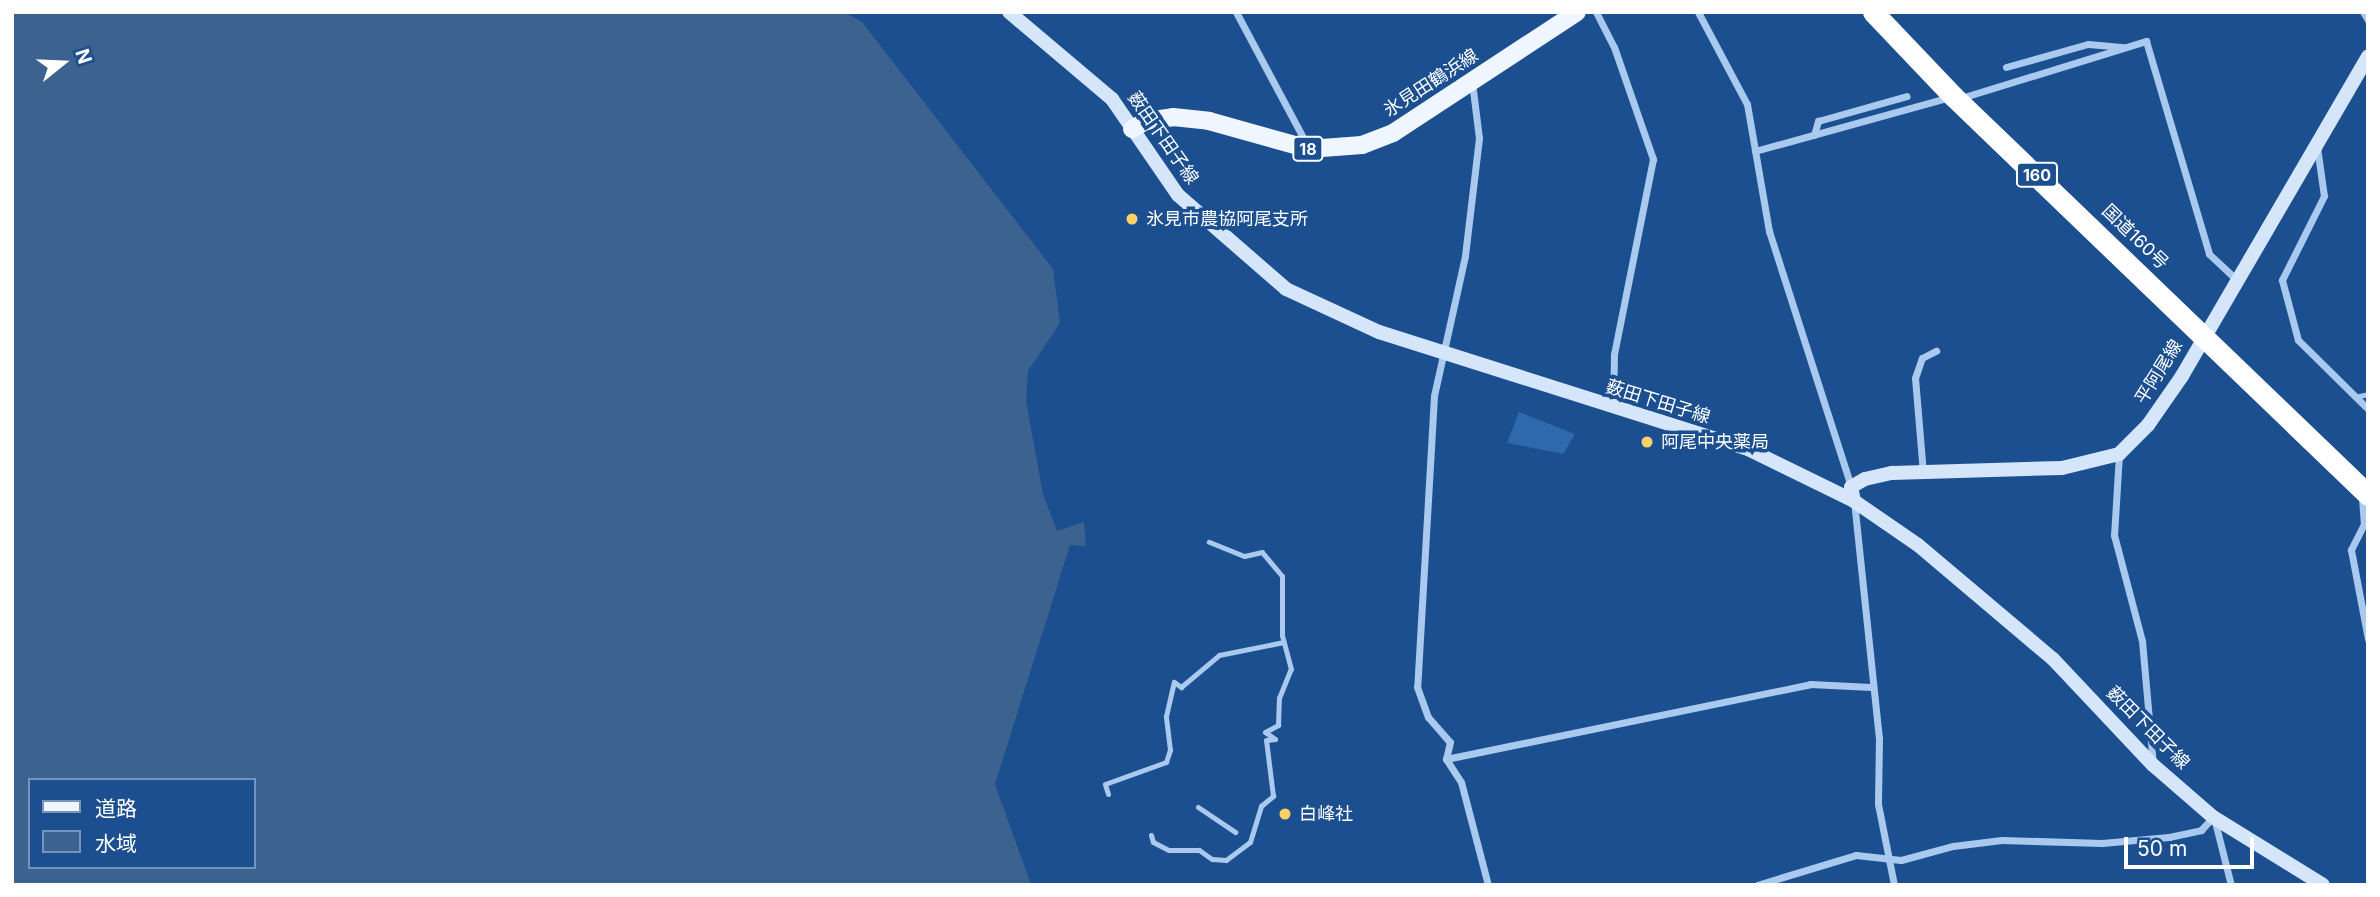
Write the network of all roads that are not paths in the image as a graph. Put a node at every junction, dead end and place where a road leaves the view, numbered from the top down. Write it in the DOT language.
graph roads {
  1 [pos="1009,12"];
  2 [pos="1236,12"];
  3 [pos="1577,12"];
  4 [pos="1595,12"];
  5 [pos="1698,12"];
  6 [pos="1873,12"];
  7 [pos="2362,12"];
  8 [pos="2368,22"];
  9 [pos="2129,47"];
  10 [pos="2368,56"];
  11 [pos="2006,67"];
  12 [pos="1472,81"];
  13 [pos="1907,96"];
  14 [pos="1955,97"];
  15 [pos="1132,130"];
  16 [pos="1814,135"];
  17 [pos="2317,145"];
  18 [pos="1309,149"];
  19 [pos="1755,151"];
  20 [pos="2238,280"];
  21 [pos="2204,335"];
  22 [pos="1936,351"];
  23 [pos="1441,352"];
  24 [pos="2368,394"];
  25 [pos="2355,397"];
  26 [pos="1613,409"];
  27 [pos="2368,409"];
  28 [pos="2119,454"];
  29 [pos="1923,473"];
  30 [pos="2364,488"];
  31 [pos="1853,494"];
  32 [pos="1209,542"];
  33 [pos="2368,639"];
  34 [pos="1284,642"];
  35 [pos="1871,687"];
  36 [pos="1446,759"];
  37 [pos="2153,765"];
  38 [pos="1108,794"];
  39 [pos="1198,807"];
  40 [pos="2213,817"];
  41 [pos="1235,832"];
  42 [pos="1151,835"];
  43 [pos="1886,858"];
  44 [pos="1488,885"];
  45 [pos="1757,885"];
  46 [pos="1894,885"];
  47 [pos="2231,885"];
  48 [pos="2323,885"];
  1 -- 15 [label="main road, 薮田下田子線"];
  2 -- 18 [label="street"];
  3 -- 12 [label="main road, 氷見田鶴浜線 / 18"];
  4 -- 26 [label="street"];
  5 -- 19 [label="street"];
  6 -- 14 [label="highway, 国道160号 / 160"];
  7 -- 8 [label="lane"];
  9 -- 11 [label="street"];
  9 -- 14 [label="street"];
  9 -- 20 [label="street"];
  10 -- 17 [label="main road, 平阿尾線"];
  12 -- 18 [label="main road, 氷見田鶴浜線 / 18"];
  12 -- 23 [label="street"];
  13 -- 16 [label="street"];
  14 -- 16 [label="street"];
  14 -- 21 [label="highway, 国道160号 / 160"];
  15 -- 18 [label="main road, 氷見田鶴浜線 / 18"];
  15 -- 23 [label="main road, 薮田下田子線"];
  16 -- 19 [label="street"];
  17 -- 20 [label="main road, 平阿尾線"];
  17 -- 25 [label="street"];
  19 -- 31 [label="street"];
  20 -- 21 [label="main road, 平阿尾線"];
  21 -- 28 [label="main road, 平阿尾線"];
  21 -- 30 [label="highway, 国道160号 / 160"];
  22 -- 29 [label="street"];
  23 -- 26 [label="main road, 薮田下田子線"];
  23 -- 36 [label="street"];
  24 -- 25 [label="lane"];
  25 -- 27 [label="street"];
  26 -- 31 [label="main road, 薮田下田子線"];
  28 -- 29 [label="main road"];
  28 -- 37 [label="street"];
  29 -- 31 [label="main road"];
  30 -- 33 [label="street"];
  31 -- 35 [label="street"];
  31 -- 37 [label="main road, 薮田下田子線"];
  32 -- 34 [label="lane"];
  34 -- 38 [label="lane"];
  34 -- 42 [label="lane"];
  35 -- 36 [label="street"];
  35 -- 43 [label="street"];
  36 -- 44 [label="street"];
  37 -- 40 [label="main road, 薮田下田子線"];
  39 -- 41 [label="lane"];
  40 -- 43 [label="street"];
  40 -- 47 [label="street"];
  40 -- 48 [label="main road, 薮田下田子線"];
  43 -- 45 [label="street"];
  43 -- 46 [label="street"];
}
